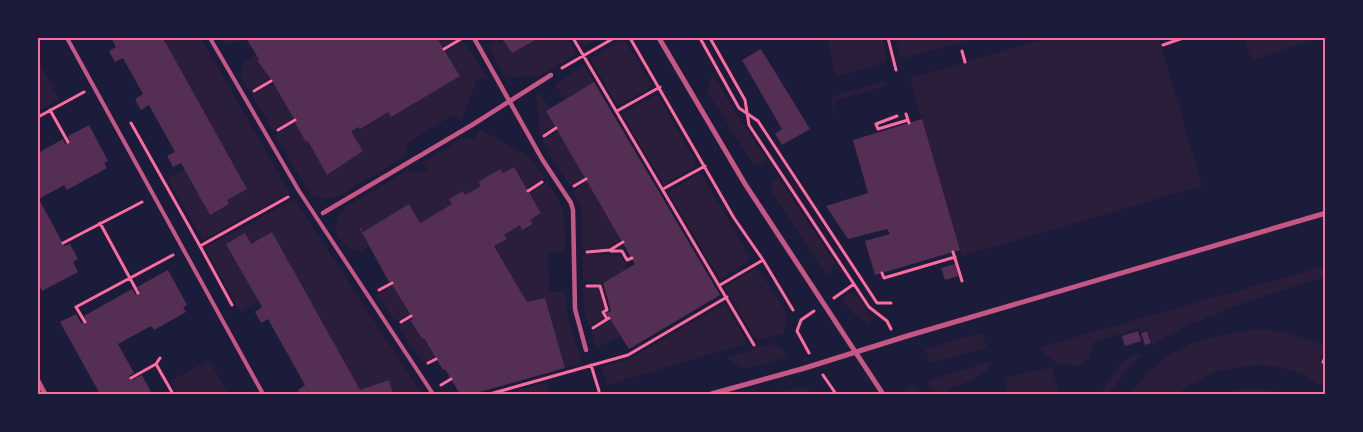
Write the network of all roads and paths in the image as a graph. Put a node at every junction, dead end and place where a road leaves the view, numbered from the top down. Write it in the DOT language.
graph roads {
  1 [pos="66,38"];
  2 [pos="210,38"];
  3 [pos="464,38"];
  4 [pos="474,38"];
  5 [pos="573,38"];
  6 [pos="614,38"];
  7 [pos="630,38"];
  8 [pos="658,38"];
  9 [pos="700,38"];
  10 [pos="710,38"];
  11 [pos="888,38"];
  12 [pos="1183,38"];
  13 [pos="1164,45"];
  14 [pos="444,49"];
  15 [pos="962,52"];
  16 [pos="584,55"];
  17 [pos="965,62"];
  18 [pos="896,70"];
  19 [pos="551,75"];
  20 [pos="93,86"];
  21 [pos="660,87"];
  22 [pos="510,102"];
  23 [pos="50,110"];
  24 [pos="617,112"];
  25 [pos="747,114"];
  26 [pos="906,114"];
  27 [pos="898,116"];
  28 [pos="38,117"];
  29 [pos="295,120"];
  30 [pos="267,136"];
  31 [pos="68,142"];
  32 [pos="704,166"];
  33 [pos="663,190"];
  34 [pos="299,191"];
  35 [pos="153,196"];
  36 [pos="323,213"];
  37 [pos="1326,213"];
  38 [pos="316,216"];
  39 [pos="100,224"];
  40 [pos="623,242"];
  41 [pos="62,243"];
  42 [pos="200,246"];
  43 [pos="183,250"];
  44 [pos="610,250"];
  45 [pos="954,252"];
  46 [pos="574,253"];
  47 [pos="955,257"];
  48 [pos="632,258"];
  49 [pos="763,260"];
  50 [pos="882,273"];
  51 [pos="130,278"];
  52 [pos="962,281"];
  53 [pos="854,284"];
  54 [pos="720,285"];
  55 [pos="574,286"];
  56 [pos="138,293"];
  57 [pos="837,296"];
  58 [pos="727,297"];
  59 [pos="891,303"];
  60 [pos="793,310"];
  61 [pos="808,315"];
  62 [pos="607,318"];
  63 [pos="84,322"];
  64 [pos="896,339"];
  65 [pos="754,345"];
  66 [pos="804,346"];
  67 [pos="586,350"];
  68 [pos="855,352"];
  69 [pos="1326,356"];
  70 [pos="160,358"];
  71 [pos="1323,362"];
  72 [pos="156,364"];
  73 [pos="591,366"];
  74 [pos="131,378"];
  75 [pos="826,379"];
  76 [pos="38,381"];
  77 [pos="599,391"];
  78 [pos="45,394"];
  79 [pos="173,394"];
  80 [pos="263,394"];
  81 [pos="433,394"];
  82 [pos="490,394"];
  83 [pos="711,394"];
  84 [pos="836,394"];
  85 [pos="883,394"];
  1 -- 20 [label="lane"];
  2 -- 30 [label="lane"];
  3 -- 14 [label="path"];
  4 -- 22 [label="street"];
  5 -- 16 [label="path"];
  6 -- 16 [label="path"];
  7 -- 21 [label="path"];
  8 -- 68 [label="street"];
  9 -- 25 [label="path"];
  10 -- 25 [label="path"];
  11 -- 18 [label="path"];
  12 -- 13 [label="path"];
  15 -- 17 [label="path"];
  16 -- 19 [label="path"];
  16 -- 24 [label="path"];
  19 -- 22 [label="street"];
  20 -- 23 [label="path"];
  20 -- 35 [label="lane"];
  21 -- 24 [label="path"];
  21 -- 32 [label="path"];
  22 -- 36 [label="street"];
  22 -- 46 [label="street"];
  23 -- 28 [label="path"];
  23 -- 31 [label="path"];
  24 -- 33 [label="path"];
  25 -- 53 [label="path"];
  25 -- 59 [label="path"];
  26 -- 27 [label="path"];
  29 -- 30 [label="path"];
  30 -- 34 [label="lane"];
  32 -- 33 [label="path"];
  32 -- 49 [label="path"];
  33 -- 54 [label="path"];
  34 -- 38 [label="lane"];
  34 -- 42 [label="path"];
  35 -- 39 [label="path"];
  35 -- 43 [label="lane"];
  36 -- 38 [label="lane"];
  37 -- 64 [label="street"];
  38 -- 81 [label="lane"];
  39 -- 41 [label="path"];
  39 -- 51 [label="path"];
  40 -- 44 [label="path"];
  43 -- 51 [label="path"];
  43 -- 80 [label="lane"];
  44 -- 46 [label="path"];
  44 -- 48 [label="path"];
  45 -- 47 [label="path"];
  46 -- 55 [label="street"];
  47 -- 50 [label="path"];
  47 -- 52 [label="path"];
  49 -- 54 [label="path"];
  49 -- 60 [label="path"];
  51 -- 56 [label="path"];
  51 -- 63 [label="path"];
  53 -- 57 [label="path"];
  53 -- 64 [label="path"];
  54 -- 58 [label="path"];
  55 -- 62 [label="path"];
  55 -- 67 [label="street"];
  58 -- 65 [label="path"];
  58 -- 73 [label="path"];
  61 -- 66 [label="path"];
  64 -- 68 [label="street"];
  67 -- 73 [label="path"];
  68 -- 83 [label="street"];
  68 -- 85 [label="street"];
  69 -- 71 [label="path"];
  70 -- 72 [label="path"];
  72 -- 74 [label="path"];
  72 -- 79 [label="path"];
  73 -- 77 [label="path"];
  73 -- 82 [label="path"];
  75 -- 84 [label="path"];
  76 -- 78 [label="street"];
}
